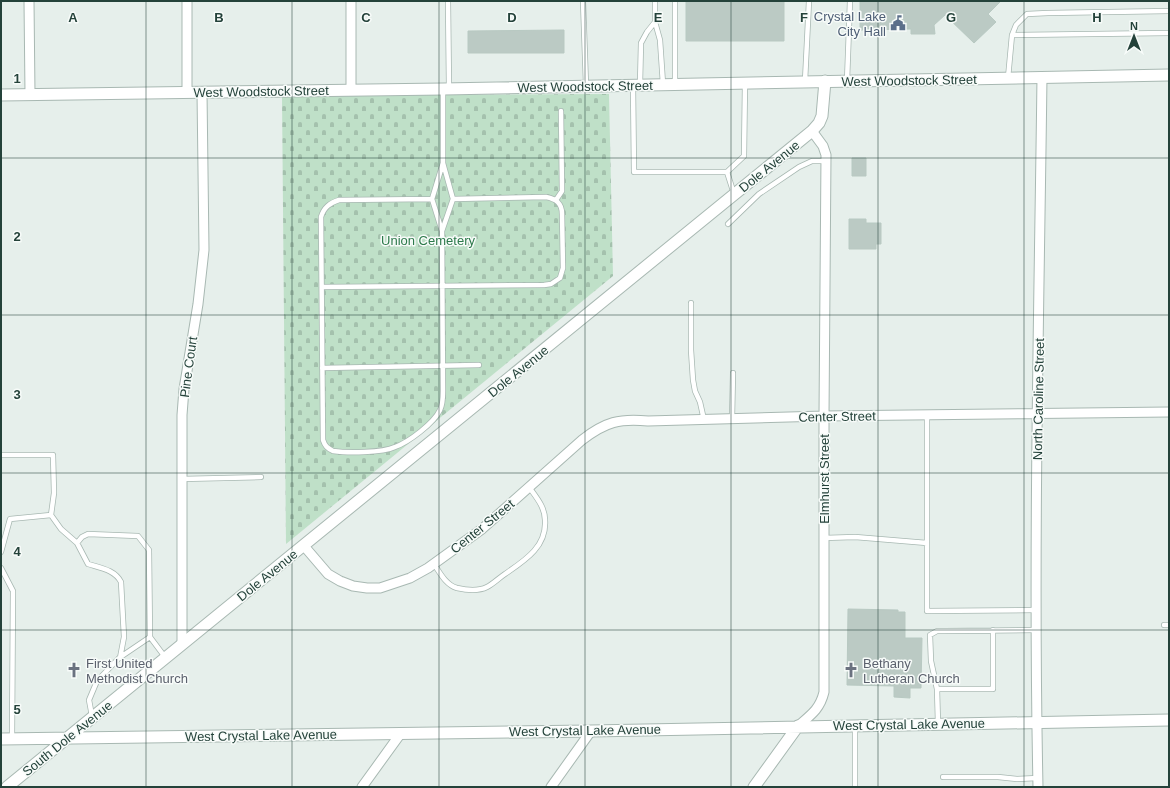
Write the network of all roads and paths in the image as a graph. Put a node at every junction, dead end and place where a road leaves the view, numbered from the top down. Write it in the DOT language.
graph roads {
  1 [pos="29,1"];
  2 [pos="187,1"];
  3 [pos="351,1"];
  4 [pos="448,1"];
  5 [pos="584,1"];
  6 [pos="655,1"];
  7 [pos="675,1"];
  8 [pos="809,1"];
  9 [pos="850,1"];
  10 [pos="1169,10"];
  11 [pos="655,22"];
  12 [pos="1169,33"];
  13 [pos="1012,35"];
  14 [pos="1169,73"];
  15 [pos="1042,77"];
  16 [pos="1008,78"];
  17 [pos="848,80"];
  18 [pos="805,81"];
  19 [pos="825,81"];
  20 [pos="745,82"];
  21 [pos="636,84"];
  22 [pos="663,84"];
  23 [pos="675,84"];
  24 [pos="586,85"];
  25 [pos="446,88"];
  26 [pos="352,90"];
  27 [pos="187,92"];
  28 [pos="202,92"];
  29 [pos="30,94"];
  30 [pos="1,95"];
  31 [pos="561,111"];
  32 [pos="812,130"];
  33 [pos="826,161"];
  34 [pos="443,163"];
  35 [pos="727,172"];
  36 [pos="734,194"];
  37 [pos="432,199"];
  38 [pos="453,199"];
  39 [pos="556,200"];
  40 [pos="728,224"];
  41 [pos="442,231"];
  42 [pos="443,285"];
  43 [pos="322,287"];
  44 [pos="692,303"];
  45 [pos="479,365"];
  46 [pos="443,366"];
  47 [pos="322,368"];
  48 [pos="733,373"];
  49 [pos="1169,412"];
  50 [pos="1037,414"];
  51 [pos="926,415"];
  52 [pos="824,416"];
  53 [pos="732,419"];
  54 [pos="704,420"];
  55 [pos="1,456"];
  56 [pos="261,477"];
  57 [pos="182,479"];
  58 [pos="529,487"];
  59 [pos="50,516"];
  60 [pos="824,538"];
  61 [pos="927,542"];
  62 [pos="77,543"];
  63 [pos="304,546"];
  64 [pos="1,552"];
  65 [pos="434,564"];
  66 [pos="1,568"];
  67 [pos="1037,610"];
  68 [pos="993,630"];
  69 [pos="1037,630"];
  70 [pos="150,637"];
  71 [pos="182,643"];
  72 [pos="165,657"];
  73 [pos="120,658"];
  74 [pos="937,689"];
  75 [pos="92,718"];
  76 [pos="1169,720"];
  77 [pos="1037,722"];
  78 [pos="938,723"];
  79 [pos="855,725"];
  80 [pos="798,726"];
  81 [pos="591,731"];
  82 [pos="401,733"];
  83 [pos="67,738"];
  84 [pos="7,739"];
  85 [pos="942,777"];
  86 [pos="1038,783"];
  87 [pos="7,787"];
  88 [pos="362,787"];
  89 [pos="551,787"];
  90 [pos="754,787"];
  91 [pos="855,787"];
  1 -- 29 [label="street"];
  2 -- 27 [label="street"];
  3 -- 26 [label="street"];
  4 -- 25 [label="lane"];
  5 -- 24 [label="lane"];
  6 -- 11 [label="lane"];
  7 -- 23 [label="lane"];
  8 -- 18 [label="lane"];
  9 -- 17 [label="lane"];
  10 -- 13 [label="lane"];
  11 -- 21 [label="lane"];
  11 -- 22 [label="lane"];
  12 -- 13 [label="lane"];
  13 -- 16 [label="lane"];
  14 -- 15 [label="street, West Woodstock Street"];
  15 -- 16 [label="street, West Woodstock Street"];
  15 -- 50 [label="street, North Caroline Street"];
  16 -- 17 [label="street, West Woodstock Street"];
  17 -- 19 [label="street, West Woodstock Street"];
  18 -- 19 [label="street, West Woodstock Street"];
  18 -- 20 [label="street, West Woodstock Street"];
  19 -- 32 [label="street, Dole Avenue"];
  20 -- 23 [label="street, West Woodstock Street"];
  20 -- 35 [label="lane"];
  21 -- 22 [label="street, West Woodstock Street"];
  21 -- 24 [label="street, West Woodstock Street"];
  21 -- 35 [label="lane"];
  22 -- 23 [label="street, West Woodstock Street"];
  24 -- 25 [label="street, West Woodstock Street"];
  25 -- 26 [label="street, West Woodstock Street"];
  25 -- 34 [label="lane"];
  26 -- 28 [label="street, West Woodstock Street"];
  27 -- 28 [label="street, West Woodstock Street"];
  27 -- 29 [label="street, West Woodstock Street"];
  28 -- 57 [label="street, Pine Court"];
  29 -- 30 [label="street, West Woodstock Street"];
  31 -- 39 [label="lane"];
  32 -- 33 [label="street, Elmhurst Street"];
  32 -- 36 [label="street, Dole Avenue"];
  33 -- 40 [label="lane"];
  33 -- 52 [label="street, Elmhurst Street"];
  34 -- 37 [label="lane"];
  34 -- 38 [label="lane"];
  35 -- 36 [label="lane"];
  36 -- 63 [label="street, Dole Avenue"];
  37 -- 41 [label="lane"];
  37 -- 43 [label="lane"];
  38 -- 39 [label="lane"];
  38 -- 41 [label="lane"];
  39 -- 42 [label="lane"];
  41 -- 42 [label="lane"];
  42 -- 43 [label="lane"];
  42 -- 46 [label="lane"];
  43 -- 47 [label="lane"];
  44 -- 54 [label="lane"];
  45 -- 46 [label="lane"];
  46 -- 47 [label="lane"];
  46 -- 47 [label="lane"];
  48 -- 53 [label="lane"];
  49 -- 50 [label="street, Center Street"];
  50 -- 51 [label="street, Center Street"];
  50 -- 67 [label="street, North Caroline Street"];
  51 -- 52 [label="street, Center Street"];
  51 -- 61 [label="lane"];
  52 -- 53 [label="street, Center Street"];
  52 -- 60 [label="street, Elmhurst Street"];
  53 -- 54 [label="street, Center Street"];
  54 -- 58 [label="street, Center Street"];
  55 -- 59 [label="lane"];
  56 -- 57 [label="lane"];
  57 -- 71 [label="street, Pine Court"];
  58 -- 65 [label="street, Center Street"];
  58 -- 65 [label="lane"];
  59 -- 62 [label="lane"];
  59 -- 64 [label="lane"];
  60 -- 61 [label="lane"];
  60 -- 80 [label="street, Elmhurst Street"];
  61 -- 67 [label="lane"];
  62 -- 70 [label="lane"];
  62 -- 73 [label="lane"];
  63 -- 65 [label="street, Center Street"];
  63 -- 71 [label="street, Dole Avenue"];
  66 -- 84 [label="lane"];
  67 -- 69 [label="street, North Caroline Street"];
  68 -- 69 [label="lane"];
  68 -- 74 [label="lane"];
  68 -- 74 [label="lane"];
  69 -- 77 [label="street, North Caroline Street"];
  70 -- 72 [label="lane"];
  70 -- 73 [label="lane"];
  71 -- 72 [label="street, South Dole Avenue"];
  72 -- 75 [label="street, South Dole Avenue"];
  73 -- 75 [label="lane"];
  74 -- 78 [label="lane"];
  75 -- 83 [label="street, South Dole Avenue"];
  76 -- 77 [label="street, West Crystal Lake Avenue"];
  77 -- 78 [label="street, West Crystal Lake Avenue"];
  77 -- 86 [label="street, North Caroline Street"];
  78 -- 79 [label="street, West Crystal Lake Avenue"];
  79 -- 80 [label="street, West Crystal Lake Avenue"];
  79 -- 91 [label="lane"];
  80 -- 81 [label="street, West Crystal Lake Avenue"];
  80 -- 90 [label="street"];
  81 -- 82 [label="street, West Crystal Lake Avenue"];
  81 -- 89 [label="street"];
  82 -- 83 [label="street, West Crystal Lake Avenue"];
  82 -- 88 [label="street"];
  83 -- 84 [label="street, West Crystal Lake Avenue"];
  83 -- 87 [label="street, South Dole Avenue"];
  85 -- 86 [label="lane"];
}
